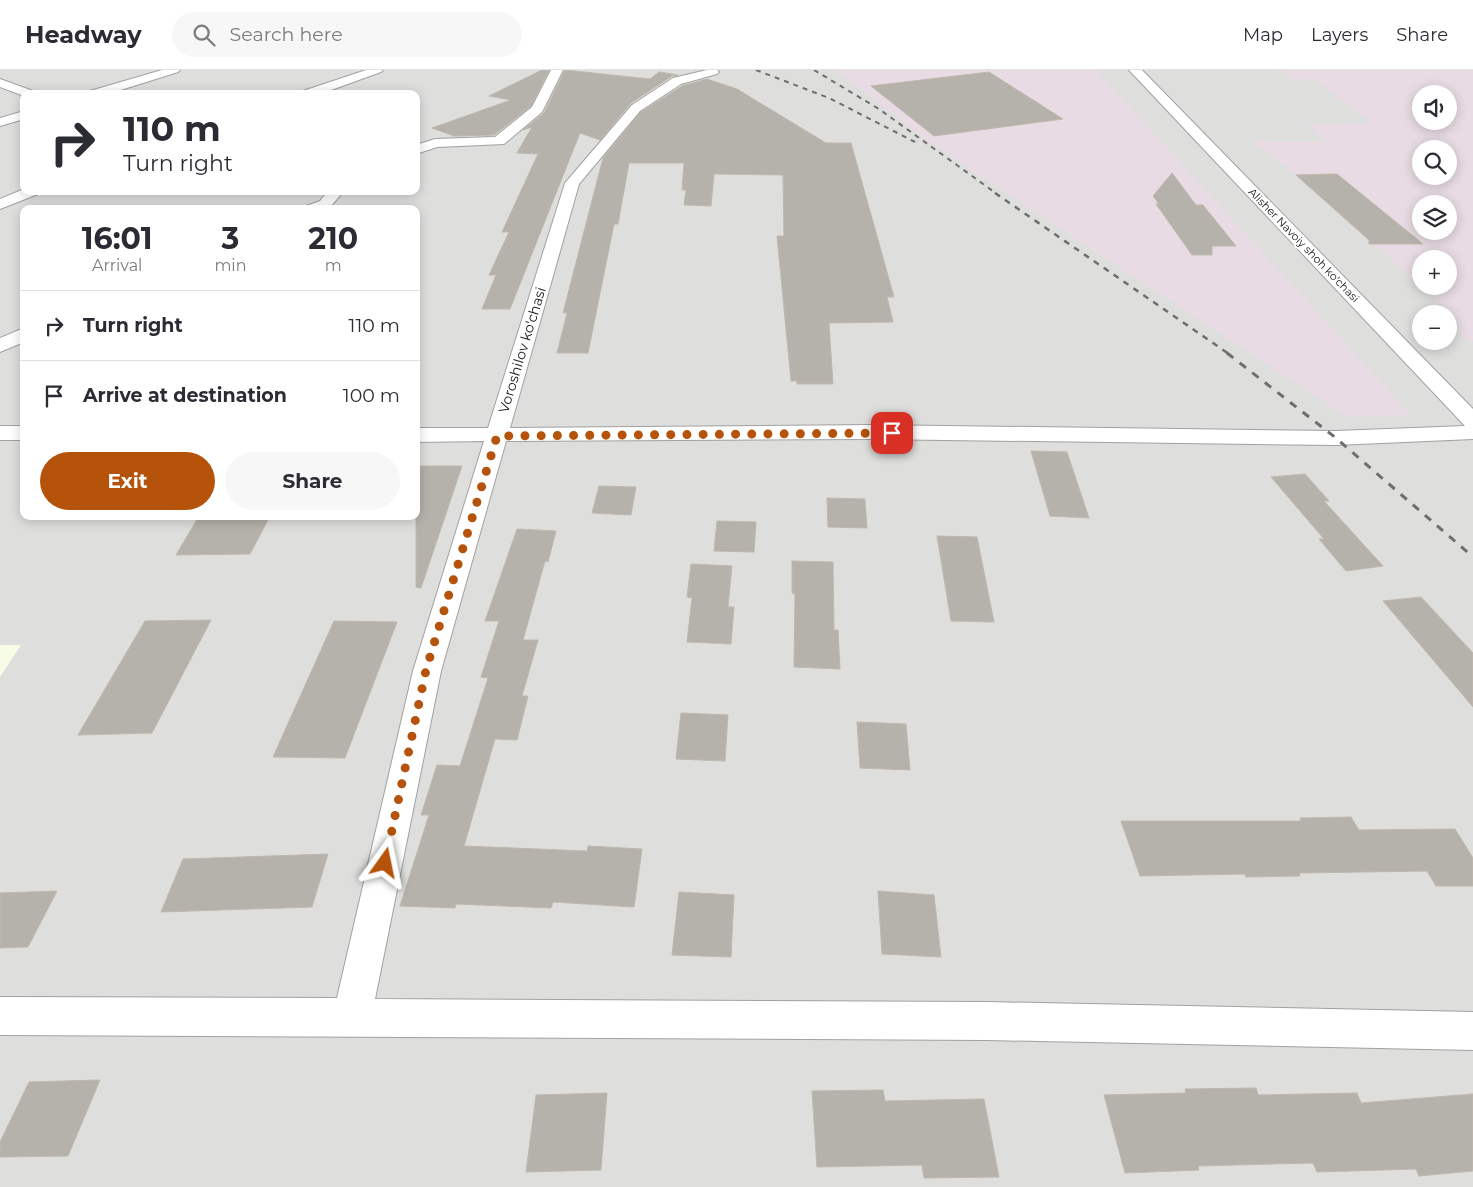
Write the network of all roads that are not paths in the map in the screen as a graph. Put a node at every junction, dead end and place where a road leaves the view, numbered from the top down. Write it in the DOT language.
graph roads {
  1 [pos="174,70"];
  2 [pos="376,70"];
  3 [pos="557,70"];
  4 [pos="1135,70"];
  5 [pos="713,72"];
  6 [pos="0,83"];
  7 [pos="107,90"];
  8 [pos="318,90"];
  9 [pos="20,91"];
  10 [pos="20,116"];
  11 [pos="0,122"];
  12 [pos="420,149"];
  13 [pos="23,195"];
  14 [pos="333,195"];
  15 [pos="0,204"];
  16 [pos="322,205"];
  17 [pos="20,336"];
  18 [pos="0,346"];
  19 [pos="1473,421"];
  20 [pos="1473,432"];
  21 [pos="0,433"];
  22 [pos="20,433"];
  23 [pos="420,435"];
  24 [pos="497,436"];
  25 [pos="0,1016"];
  26 [pos="352,1017"];
  27 [pos="1473,1031"];
  1 -- 7 [label="street"];
  2 -- 8 [label="street"];
  3 -- 12 [label="street"];
  4 -- 19 [label="street, Alisher Navoiy shoh ko'chasi"];
  5 -- 24 [label="street, Voroshilov ko'chasi"];
  6 -- 9 [label="street"];
  10 -- 11 [label="street"];
  13 -- 15 [label="street"];
  14 -- 16 [label="street"];
  17 -- 18 [label="street"];
  20 -- 24 [label="street"];
  21 -- 22 [label="street"];
  23 -- 24 [label="street"];
  24 -- 26 [label="street, Voroshilov ko'chasi"];
  25 -- 26 [label="street"];
  26 -- 27 [label="street"];
}
